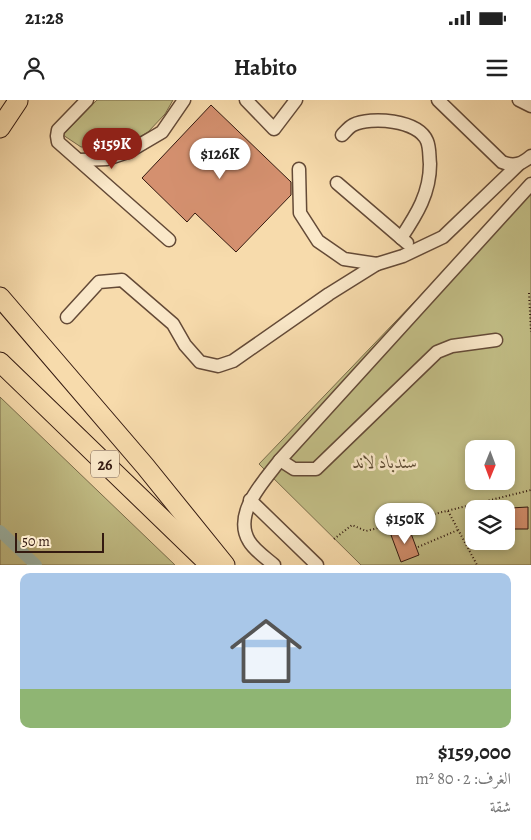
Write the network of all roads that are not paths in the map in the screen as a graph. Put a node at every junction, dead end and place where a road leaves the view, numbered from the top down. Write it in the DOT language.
graph roads {
  1 [pos="87,100"];
  2 [pos="184,100"];
  3 [pos="246,100"];
  4 [pos="296,100"];
  5 [pos="438,100"];
  6 [pos="519,100"];
  7 [pos="18,101"];
  8 [pos="531,106"];
  9 [pos="0,128"];
  10 [pos="342,136"];
  11 [pos="531,156"];
  12 [pos="80,160"];
  13 [pos="519,164"];
  14 [pos="299,169"];
  15 [pos="337,183"];
  16 [pos="531,184"];
  17 [pos="401,238"];
  18 [pos="169,240"];
  19 [pos="415,250"];
  20 [pos="377,264"];
  21 [pos="0,298"];
  22 [pos="67,317"];
  23 [pos="496,340"];
  24 [pos="0,362"];
  25 [pos="280,460"];
  26 [pos="250,500"];
  27 [pos="210,565"];
  28 [pos="225,565"];
  29 [pos="274,565"];
  30 [pos="317,565"];
  1 -- 12 [label="street"];
  2 -- 12 [label="street"];
  3 -- 4 [label="street"];
  5 -- 13 [label="street"];
  6 -- 8 [label="street"];
  7 -- 9 [label="highway"];
  10 -- 17 [label="street"];
  11 -- 13 [label="street"];
  12 -- 18 [label="street"];
  13 -- 19 [label="street"];
  14 -- 20 [label="street"];
  15 -- 17 [label="street"];
  16 -- 25 [label="street"];
  17 -- 19 [label="street"];
  19 -- 20 [label="street"];
  20 -- 22 [label="street"];
  21 -- 28 [label="highway"];
  23 -- 25 [label="street"];
  24 -- 27 [label="highway, 26"];
  25 -- 26 [label="street"];
  26 -- 29 [label="street"];
  26 -- 30 [label="street"];
}
